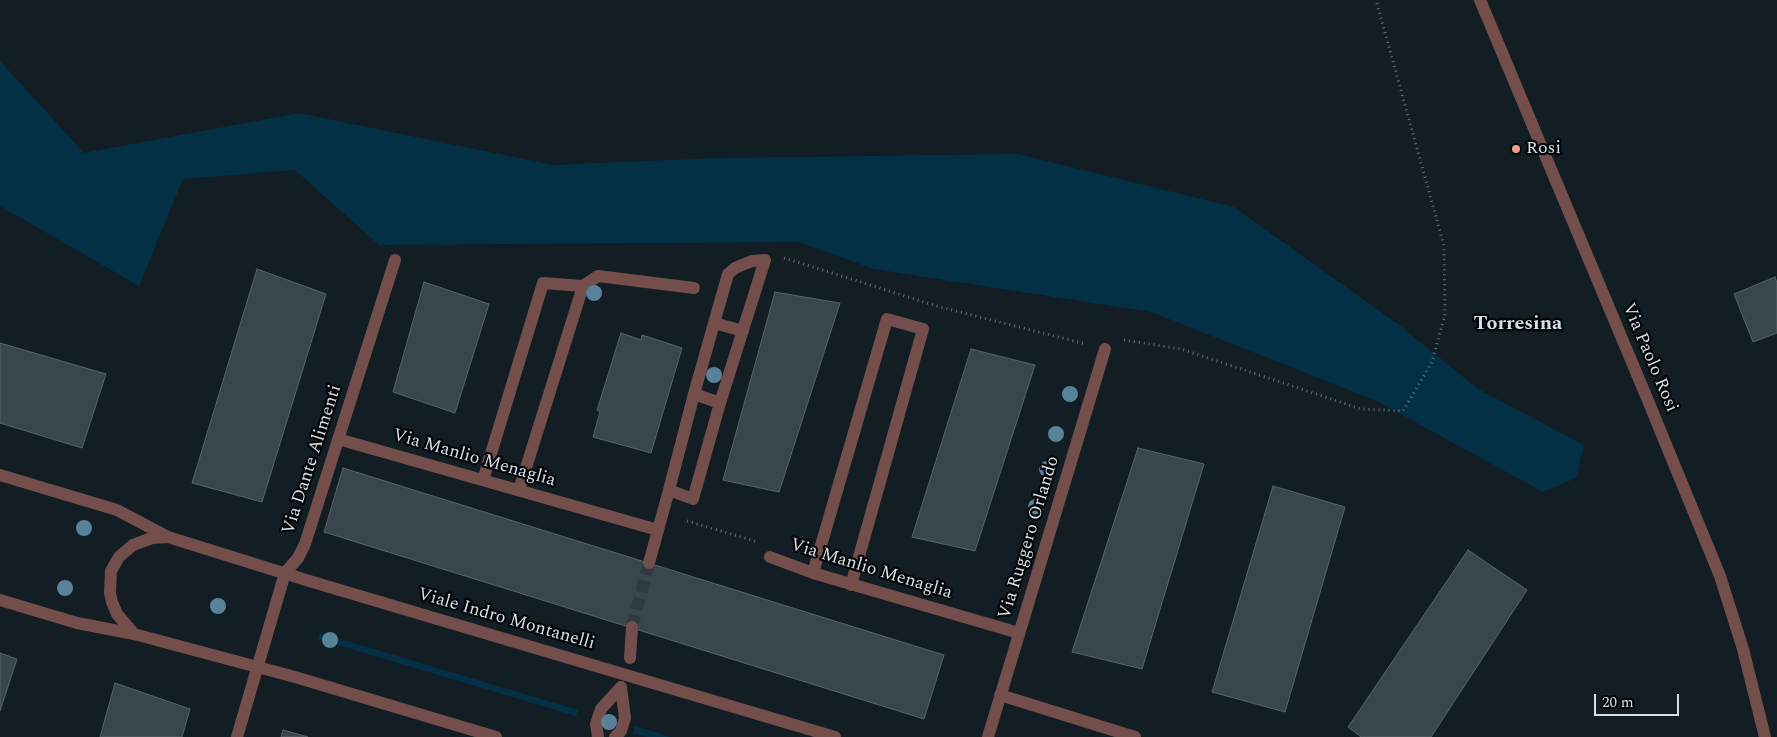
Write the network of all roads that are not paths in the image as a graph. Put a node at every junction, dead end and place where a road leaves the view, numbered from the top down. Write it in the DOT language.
graph roads {
  1 [pos="1480,0"];
  2 [pos="395,260"];
  3 [pos="582,286"];
  4 [pos="694,288"];
  5 [pos="714,323"];
  6 [pos="743,331"];
  7 [pos="1105,349"];
  8 [pos="694,394"];
  9 [pos="720,403"];
  10 [pos="338,439"];
  11 [pos="0,475"];
  12 [pos="483,480"];
  13 [pos="519,490"];
  14 [pos="669,490"];
  15 [pos="658,530"];
  16 [pos="168,537"];
  17 [pos="770,557"];
  18 [pos="649,563"];
  19 [pos="285,573"];
  20 [pos="813,573"];
  21 [pos="852,585"];
  22 [pos="0,600"];
  23 [pos="632,628"];
  24 [pos="1019,633"];
  25 [pos="134,634"];
  26 [pos="630,658"];
  27 [pos="258,667"];
  28 [pos="1000,696"];
  29 [pos="237,737"];
  30 [pos="496,737"];
  31 [pos="598,737"];
  32 [pos="615,737"];
  33 [pos="835,737"];
  34 [pos="988,737"];
  35 [pos="1135,737"];
  36 [pos="1765,737"];
  1 -- 36 [label="street, Via Paolo Rosi"];
  2 -- 10 [label="street, Via Dante Alimenti"];
  3 -- 4 [label="street"];
  3 -- 12 [label="street"];
  3 -- 13 [label="street"];
  5 -- 6 [label="street"];
  5 -- 6 [label="street"];
  5 -- 8 [label="street"];
  6 -- 9 [label="street"];
  7 -- 24 [label="street, Via Ruggero Orlando"];
  8 -- 9 [label="street"];
  8 -- 14 [label="street"];
  9 -- 14 [label="street"];
  10 -- 12 [label="street, Via Manlio Menaglia"];
  10 -- 19 [label="street, Via Dante Alimenti"];
  11 -- 16 [label="street, Viale Indro Montanelli"];
  12 -- 13 [label="street, Via Manlio Menaglia"];
  13 -- 15 [label="street, Via Manlio Menaglia"];
  14 -- 15 [label="street"];
  15 -- 18 [label="street"];
  16 -- 19 [label="street, Viale Indro Montanelli"];
  16 -- 25 [label="street, Viale Indro Montanelli"];
  17 -- 20 [label="street, Via Manlio Menaglia"];
  19 -- 27 [label="street, Via Dante Alimenti"];
  19 -- 33 [label="street, Viale Indro Montanelli"];
  20 -- 21 [label="street, Via Manlio Menaglia"];
  20 -- 21 [label="street"];
  21 -- 24 [label="street, Via Manlio Menaglia"];
  22 -- 25 [label="street"];
  23 -- 26 [label="street"];
  24 -- 28 [label="street, Via Ruggero Orlando"];
  25 -- 27 [label="street"];
  27 -- 29 [label="street, Via Dante Alimenti"];
  27 -- 30 [label="street"];
  28 -- 34 [label="street, Via Ruggero Orlando"];
  28 -- 35 [label="street"];
  31 -- 32 [label="street"];
}
